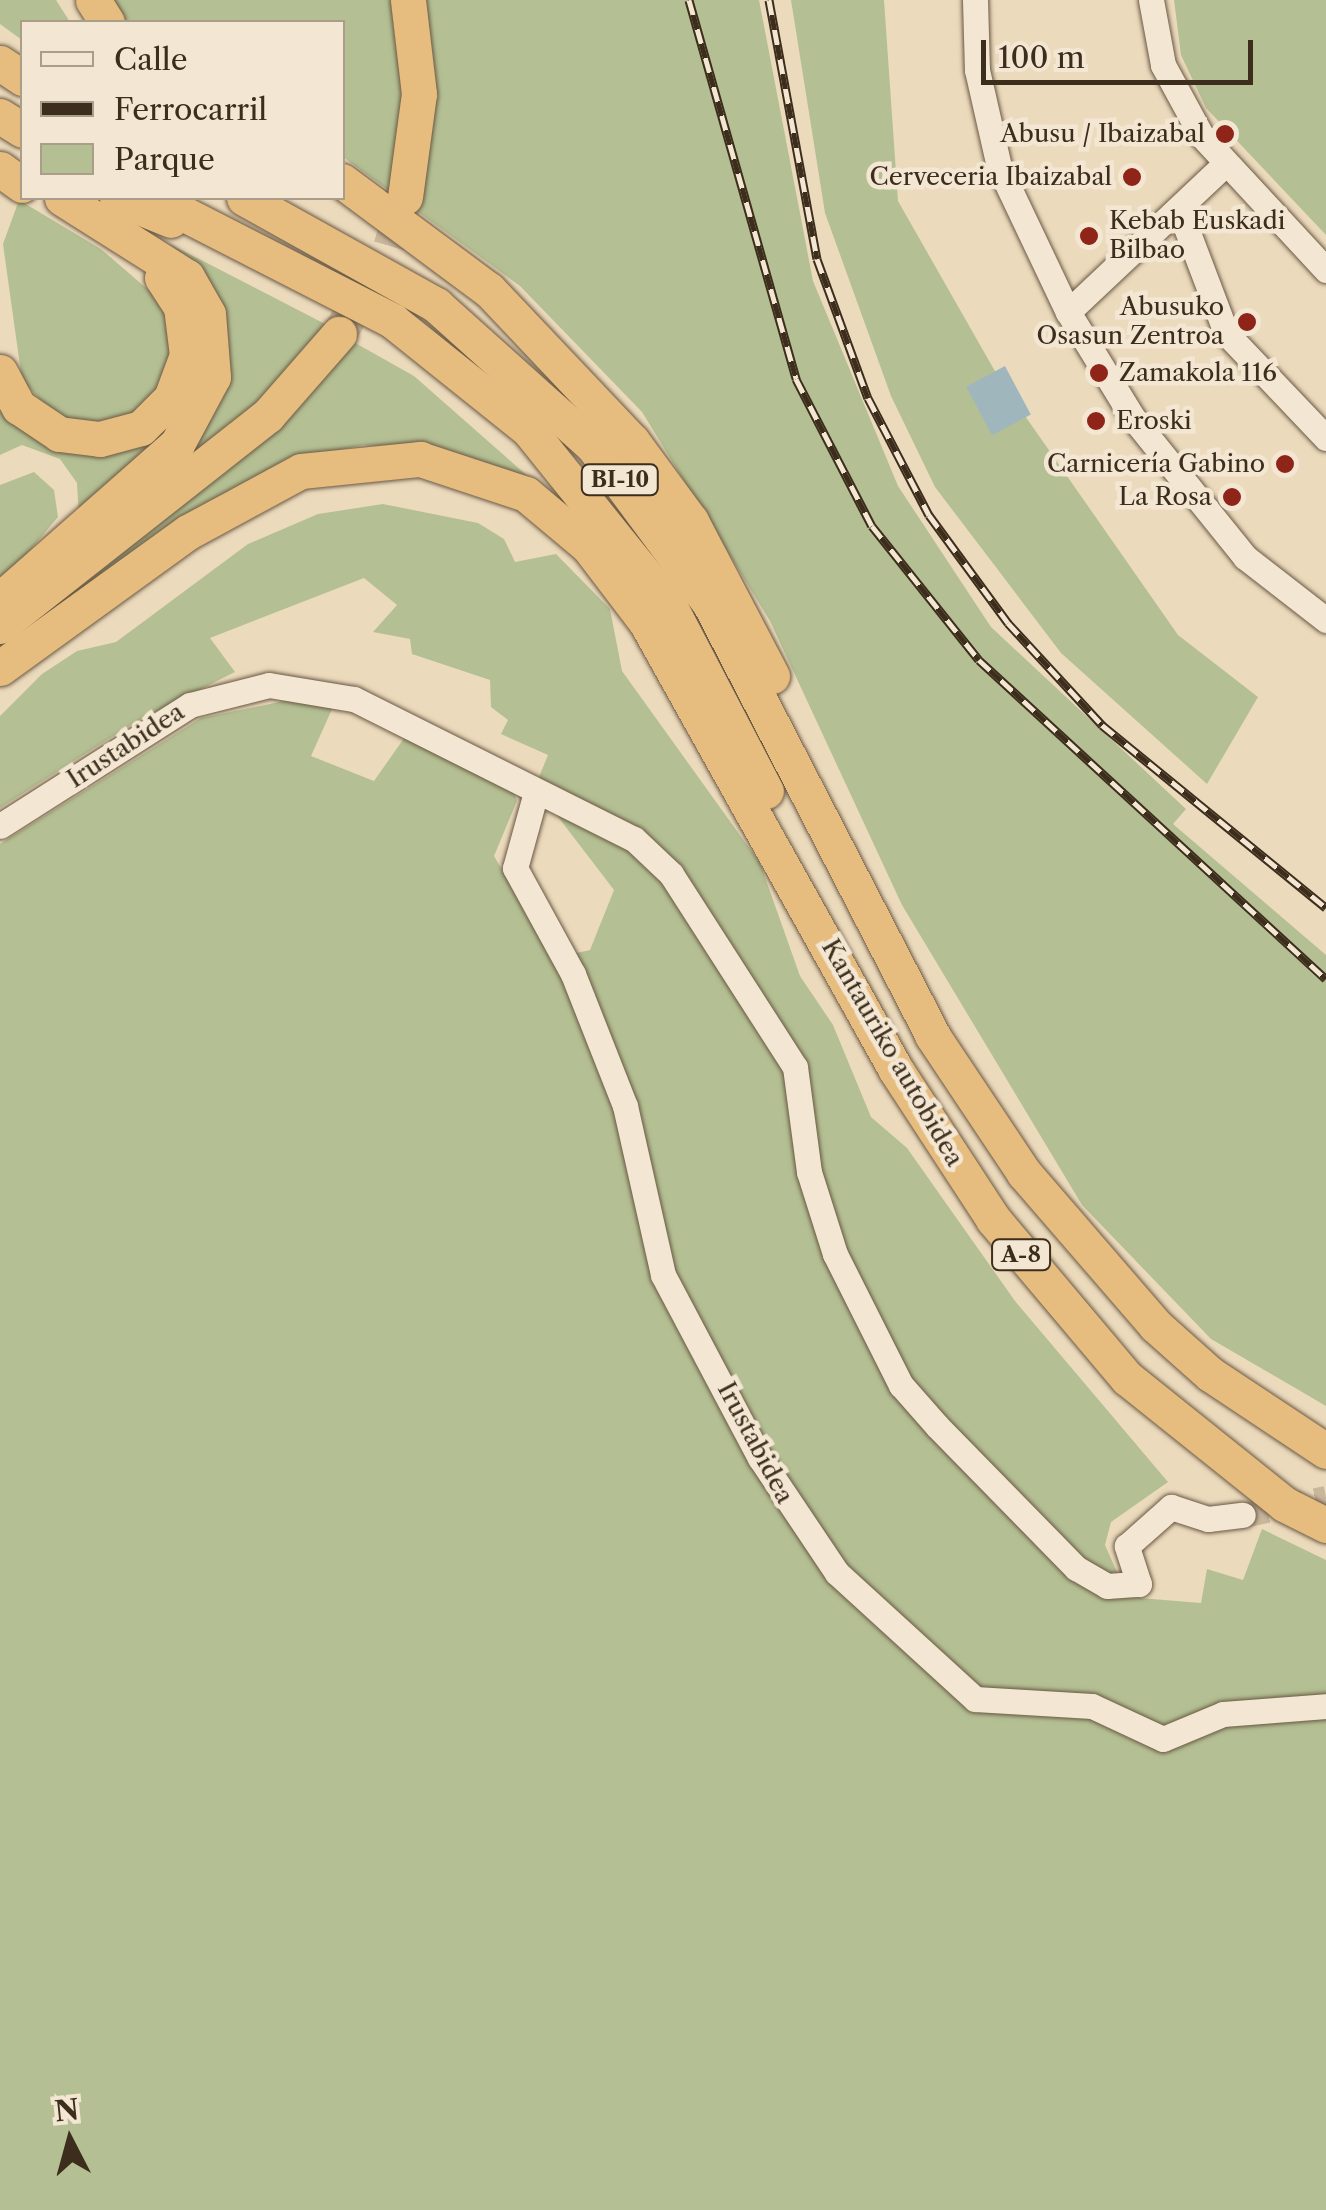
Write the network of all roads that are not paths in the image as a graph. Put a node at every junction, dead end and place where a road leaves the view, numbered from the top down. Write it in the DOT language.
graph roads {
  1 [pos="408,0"];
  2 [pos="975,0"];
  3 [pos="1151,0"];
  4 [pos="1225,164"];
  5 [pos="0,165"];
  6 [pos="20,184"];
  7 [pos="346,184"];
  8 [pos="405,197"];
  9 [pos="44,200"];
  10 [pos="65,200"];
  11 [pos="122,200"];
  12 [pos="156,200"];
  13 [pos="248,200"];
  14 [pos="1178,210"];
  15 [pos="1326,270"];
  16 [pos="344,290"];
  17 [pos="1068,312"];
  18 [pos="339,334"];
  19 [pos="0,372"];
  20 [pos="1326,438"];
  21 [pos="0,600"];
  22 [pos="1326,620"];
  23 [pos="62,621"];
  24 [pos="0,626"];
  25 [pos="0,668"];
  26 [pos="0,684"];
  27 [pos="536,792"];
  28 [pos="0,826"];
  29 [pos="855,891"];
  30 [pos="808,904"];
  31 [pos="1326,1451"];
  32 [pos="1243,1514"];
  33 [pos="1326,1525"];
  34 [pos="1326,1706"];
  1 -- 8 [label="highway"];
  2 -- 17 [label="street"];
  3 -- 4 [label="street"];
  4 -- 14 [label="street"];
  4 -- 15 [label="street"];
  5 -- 6 [label="highway"];
  7 -- 29 [label="highway"];
  9 -- 19 [label="highway"];
  10 -- 21 [label="highway"];
  11 -- 16 [label="highway"];
  12 -- 16 [label="highway, BI-10"];
  13 -- 29 [label="highway, BI-10"];
  14 -- 17 [label="street"];
  14 -- 20 [label="street"];
  16 -- 30 [label="highway, BI-10"];
  17 -- 22 [label="street"];
  18 -- 24 [label="highway"];
  23 -- 25 [label="highway"];
  23 -- 26 [label="highway"];
  23 -- 30 [label="highway"];
  27 -- 28 [label="street, Irustabidea"];
  27 -- 32 [label="street, Irustabidea"];
  27 -- 34 [label="street, Irustabidea"];
  29 -- 31 [label="highway, Kantauriko autobidea / A-8"];
  30 -- 33 [label="highway, Kantauriko autobidea / A-8"];
}
